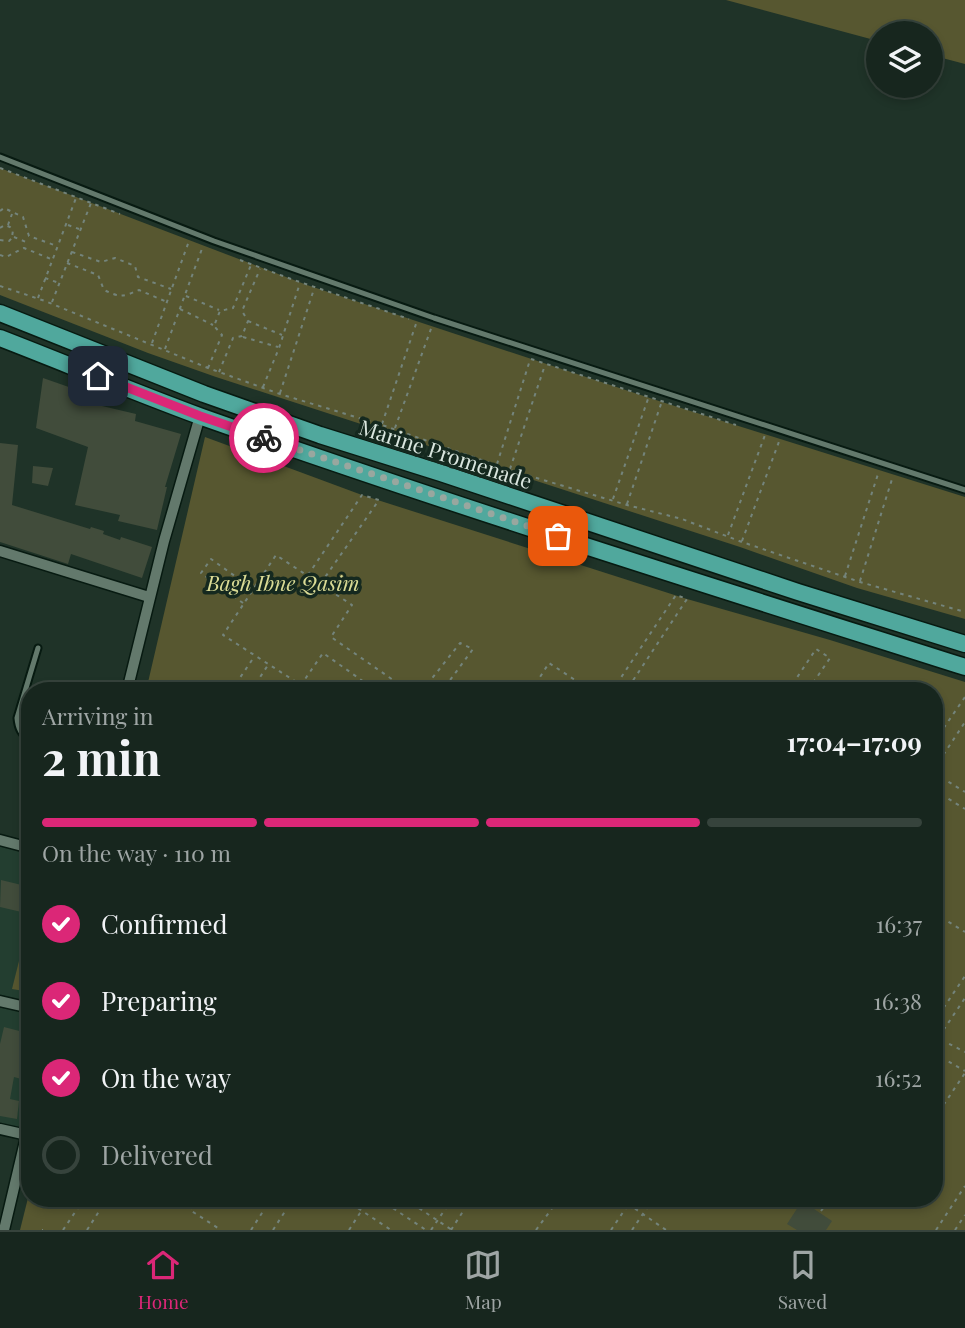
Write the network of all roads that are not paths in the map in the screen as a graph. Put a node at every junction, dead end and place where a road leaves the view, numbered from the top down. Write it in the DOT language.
graph roads {
  1 [pos="0,157"];
  2 [pos="0,313"];
  3 [pos="0,338"];
  4 [pos="200,416"];
  5 [pos="965,490"];
  6 [pos="0,551"];
  7 [pos="798,592"];
  8 [pos="149,597"];
  9 [pos="854,609"];
  10 [pos="790,612"];
  11 [pos="846,629"];
  12 [pos="965,644"];
  13 [pos="38,648"];
  14 [pos="965,667"];
  15 [pos="28,682"];
  16 [pos="129,682"];
  17 [pos="21,705"];
  18 [pos="21,732"];
  19 [pos="0,840"];
  20 [pos="21,846"];
  21 [pos="0,1001"];
  22 [pos="21,1006"];
  23 [pos="0,1129"];
  24 [pos="21,1134"];
  25 [pos="21,1160"];
  26 [pos="4,1230"];
  1 -- 5 [label="lane"];
  2 -- 7 [label="main road, Marine Promenade"];
  3 -- 4 [label="main road, Marine Promenade"];
  4 -- 8 [label="street"];
  4 -- 10 [label="main road, Marine Promenade"];
  6 -- 8 [label="street"];
  7 -- 9 [label="main road, Marine Promenade"];
  7 -- 10 [label="main road"];
  8 -- 16 [label="street"];
  9 -- 11 [label="main road"];
  9 -- 12 [label="main road, Marine Promenade"];
  10 -- 11 [label="main road, Marine Promenade"];
  11 -- 14 [label="main road, Marine Promenade"];
  13 -- 15 [label="lane"];
  17 -- 18 [label="lane"];
  19 -- 20 [label="street"];
  21 -- 22 [label="street"];
  23 -- 24 [label="street"];
  25 -- 26 [label="street"];
}
